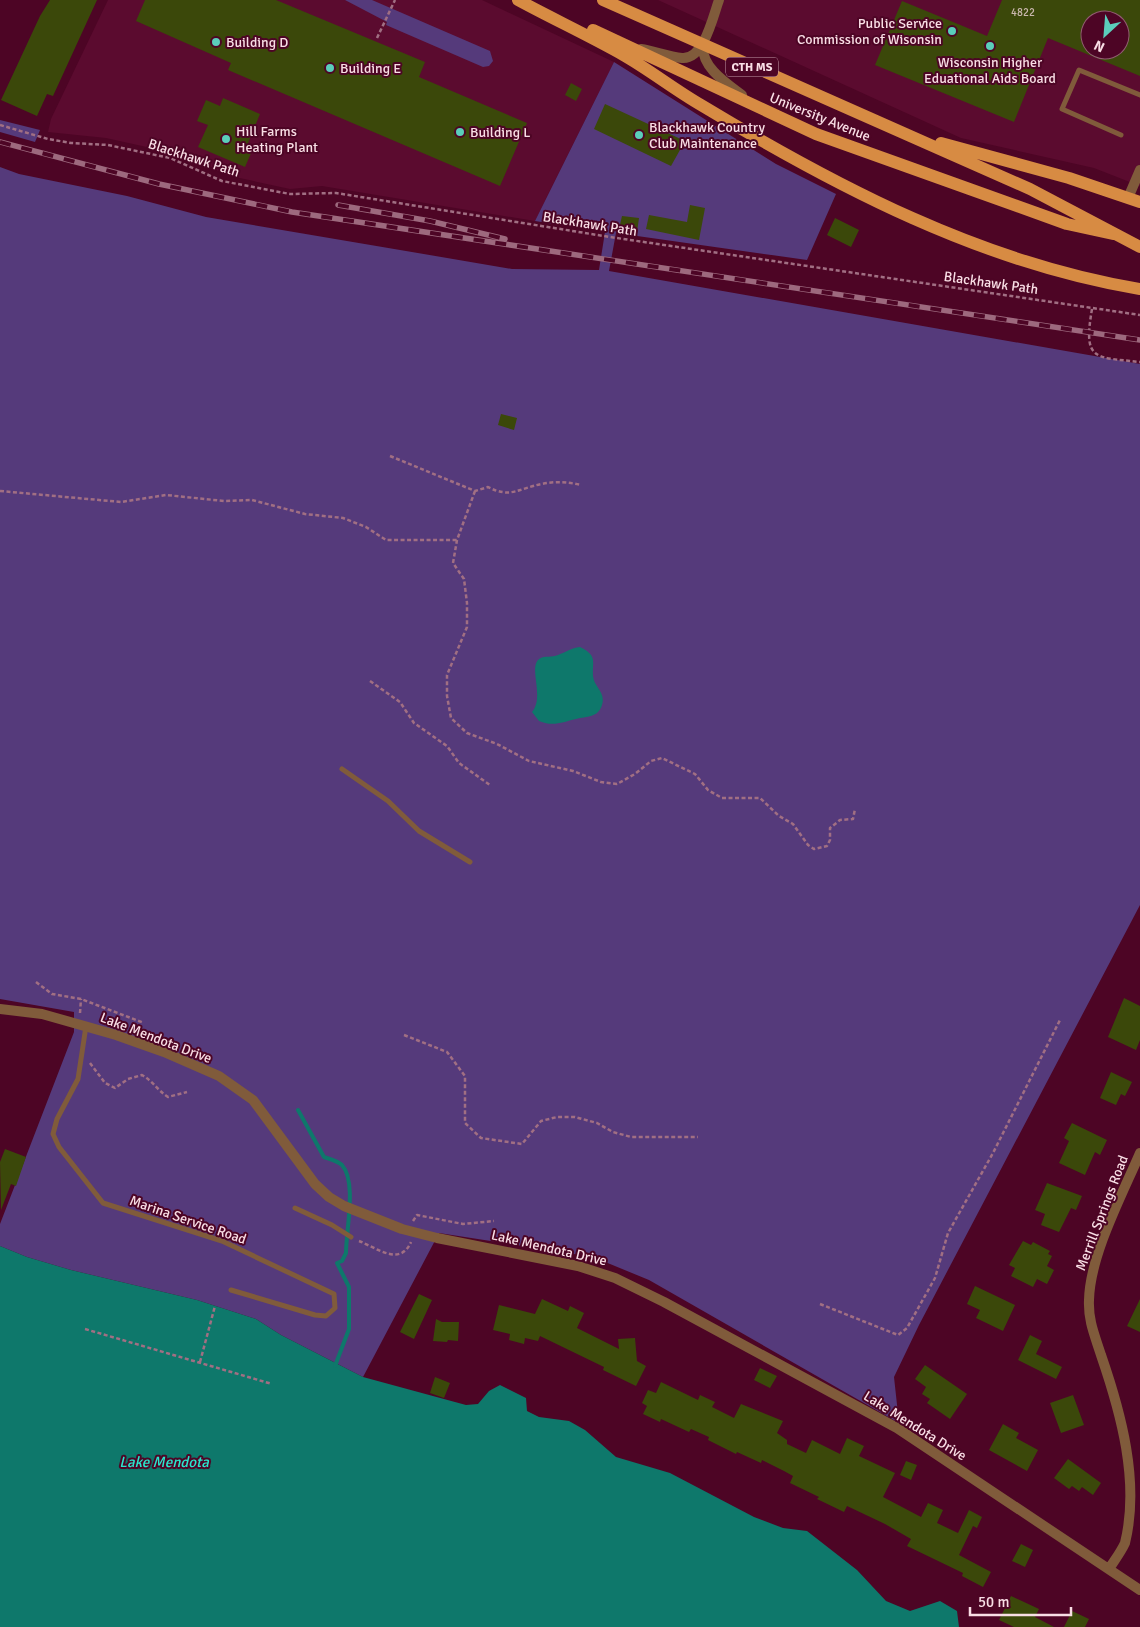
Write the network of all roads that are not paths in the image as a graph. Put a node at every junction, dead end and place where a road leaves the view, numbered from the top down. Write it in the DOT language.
graph roads {
  1 [pos="518,0"];
  2 [pos="527,0"];
  3 [pos="603,0"];
  4 [pos="719,0"];
  5 [pos="702,45"];
  6 [pos="630,47"];
  7 [pos="1140,95"];
  8 [pos="759,109"];
  9 [pos="902,132"];
  10 [pos="1121,135"];
  11 [pos="1140,170"];
  12 [pos="1134,200"];
  13 [pos="1113,234"];
  14 [pos="1140,247"];
  15 [pos="1140,289"];
  16 [pos="342,769"];
  17 [pos="470,862"];
  18 [pos="0,1009"];
  19 [pos="86,1026"];
  20 [pos="1140,1153"];
  21 [pos="295,1208"];
  22 [pos="351,1237"];
  23 [pos="231,1290"];
  24 [pos="1109,1569"];
  25 [pos="1140,1590"];
  1 -- 15 [label="main road"];
  2 -- 6 [label="main road, University Avenue / CTH MS"];
  3 -- 5 [label="main road, University Avenue / CTH MS"];
  4 -- 5 [label="street"];
  5 -- 6 [label="street"];
  5 -- 8 [label="street"];
  5 -- 9 [label="main road, University Avenue / CTH MS"];
  6 -- 8 [label="main road, University Avenue / CTH MS"];
  7 -- 10 [label="lane"];
  8 -- 13 [label="main road, University Avenue / CTH MS"];
  9 -- 12 [label="main road"];
  9 -- 13 [label="main road, University Avenue / CTH MS"];
  11 -- 12 [label="street"];
  13 -- 14 [label="main road, University Avenue / CTH MS"];
  16 -- 17 [label="lane"];
  18 -- 19 [label="street, Lake Mendota Drive"];
  19 -- 23 [label="lane, Marina Service Road"];
  19 -- 24 [label="street, Lake Mendota Drive"];
  20 -- 24 [label="street, Merrill Springs Road"];
  21 -- 22 [label="lane"];
  24 -- 25 [label="street, Lake Mendota Drive"];
}
